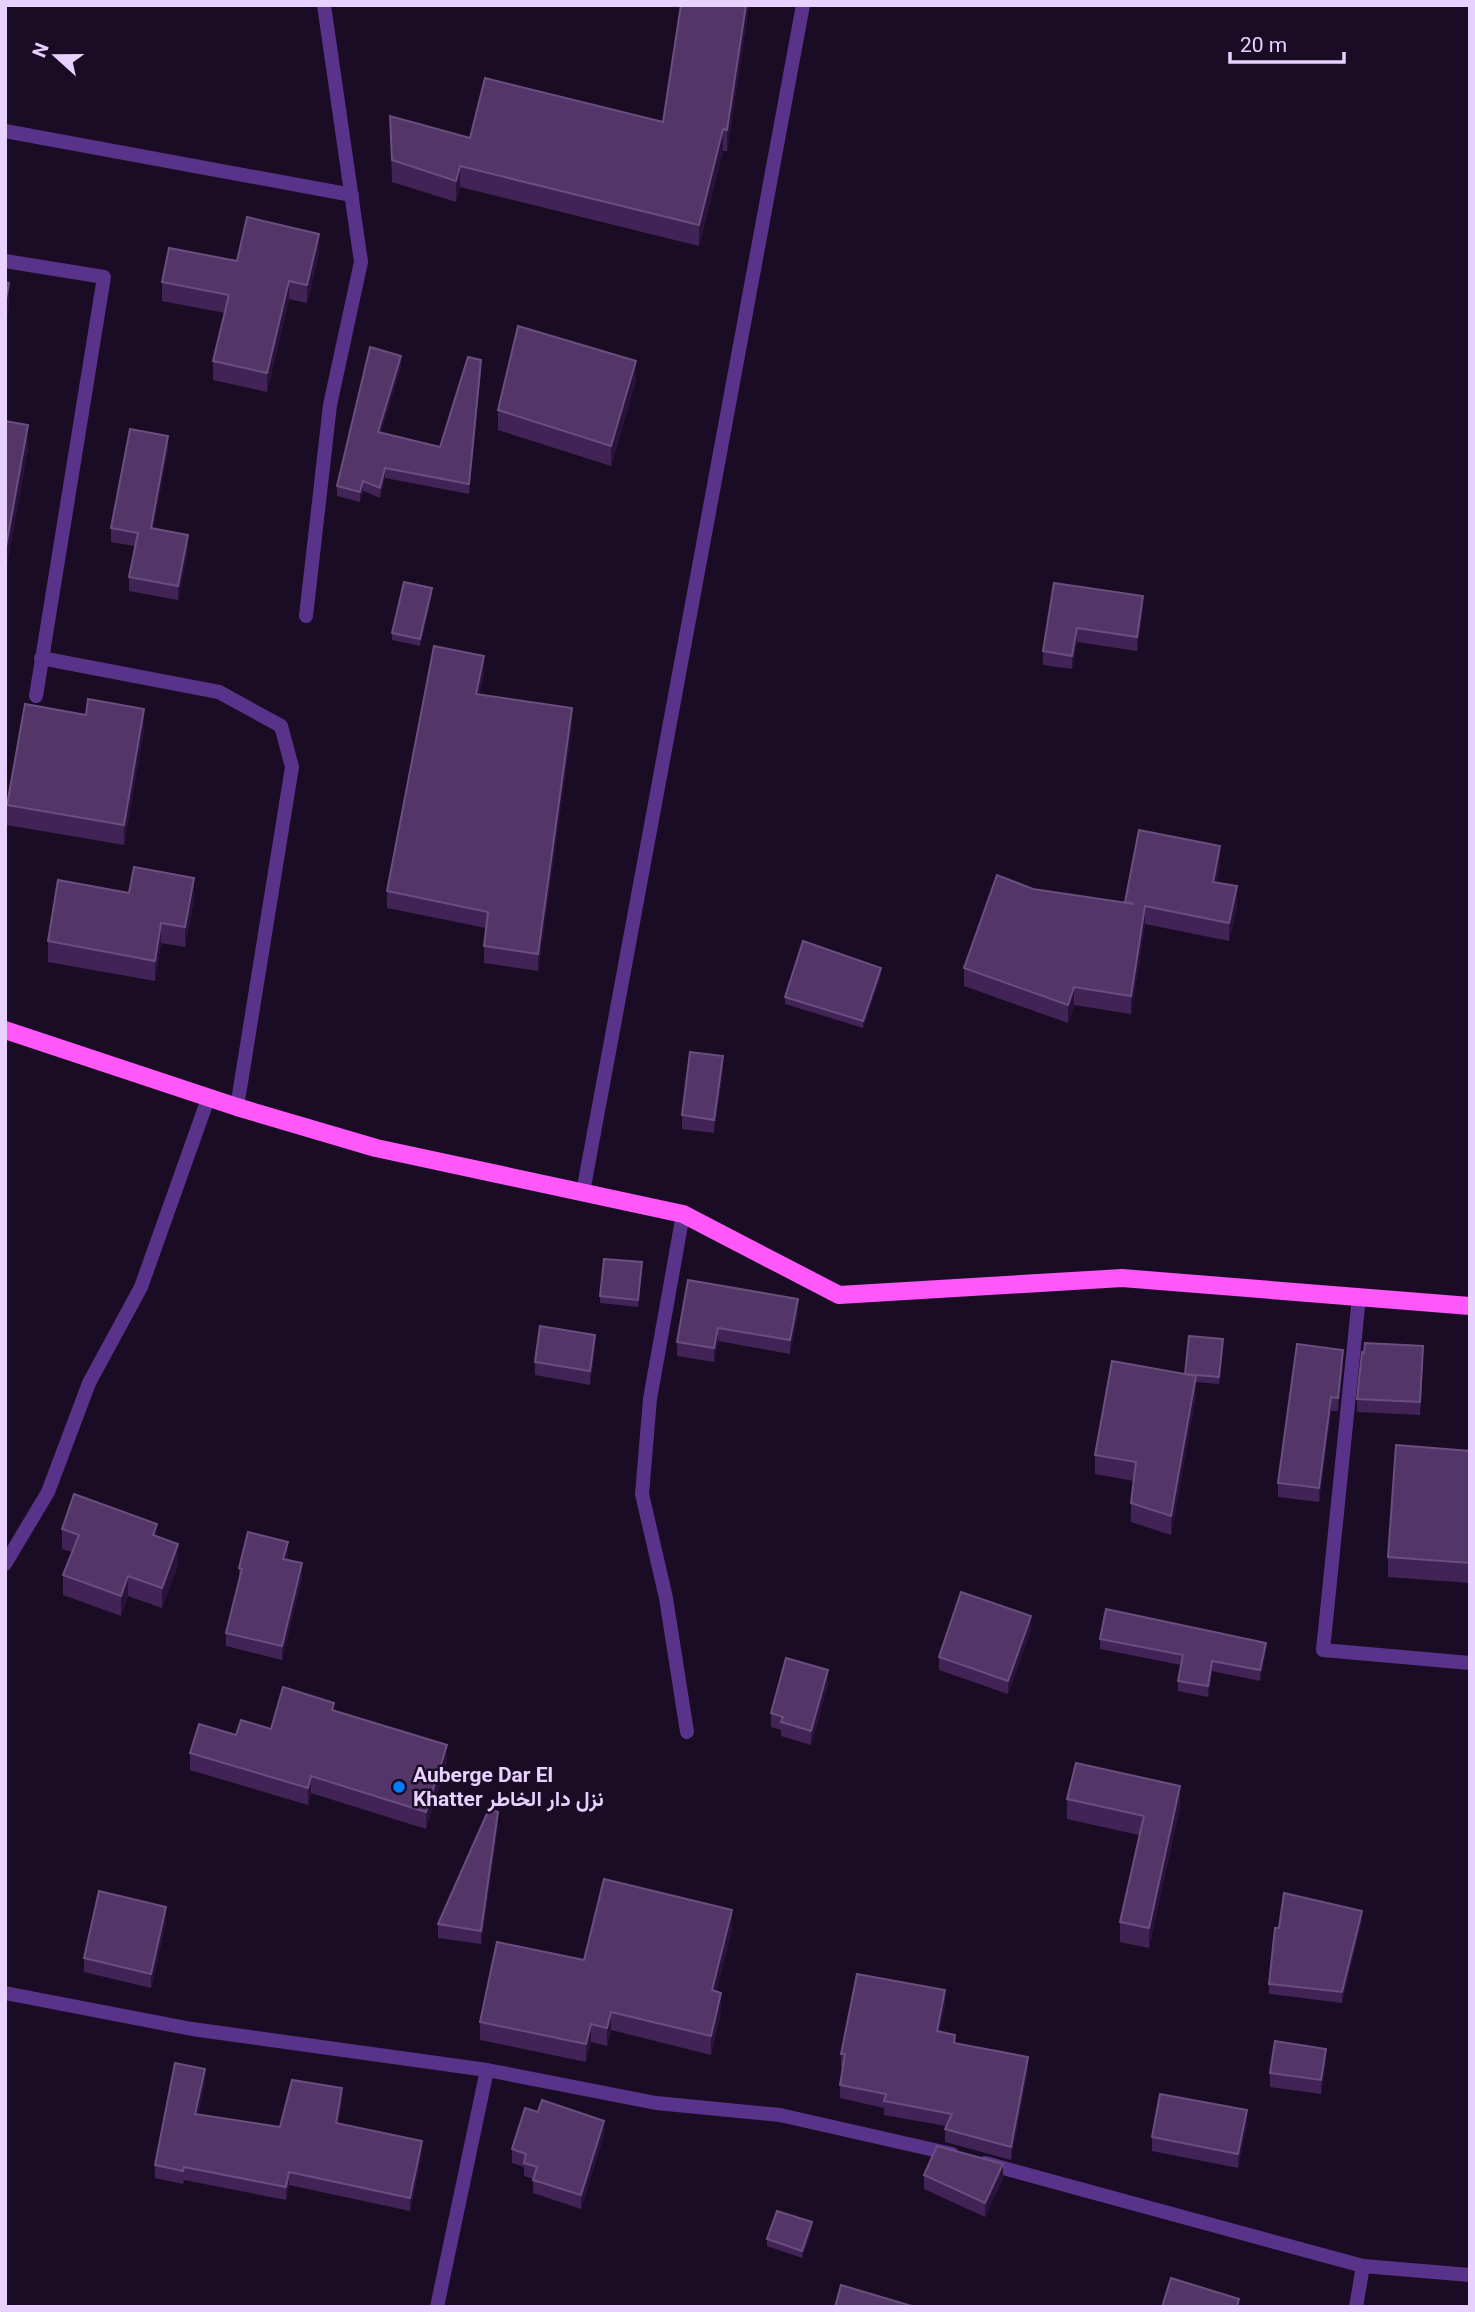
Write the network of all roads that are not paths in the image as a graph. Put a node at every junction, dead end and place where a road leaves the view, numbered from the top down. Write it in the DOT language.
graph roads {
  1 [pos="324,5"];
  2 [pos="803,5"];
  3 [pos="5,131"];
  4 [pos="352,195"];
  5 [pos="5,261"];
  6 [pos="306,617"];
  7 [pos="41,658"];
  8 [pos="36,696"];
  9 [pos="5,1030"];
  10 [pos="209,1096"];
  11 [pos="237,1107"];
  12 [pos="583,1192"];
  13 [pos="683,1214"];
  14 [pos="1359,1297"];
  15 [pos="1470,1306"];
  16 [pos="5,1564"];
  17 [pos="1470,1663"];
  18 [pos="687,1731"];
  19 [pos="5,1993"];
  20 [pos="487,2070"];
  21 [pos="1363,2266"];
  22 [pos="1470,2275"];
  23 [pos="437,2307"];
  24 [pos="1356,2307"];
  1 -- 4 [label="street"];
  2 -- 12 [label="street"];
  3 -- 4 [label="street"];
  4 -- 6 [label="street"];
  5 -- 7 [label="street"];
  7 -- 8 [label="street"];
  7 -- 11 [label="street"];
  9 -- 10 [label="main road"];
  10 -- 11 [label="main road"];
  10 -- 16 [label="street"];
  11 -- 12 [label="main road"];
  12 -- 13 [label="main road"];
  13 -- 14 [label="main road"];
  13 -- 18 [label="street"];
  14 -- 15 [label="main road"];
  14 -- 17 [label="street"];
  19 -- 20 [label="street"];
  20 -- 21 [label="street"];
  20 -- 23 [label="street"];
  21 -- 22 [label="street"];
  21 -- 24 [label="street"];
}
